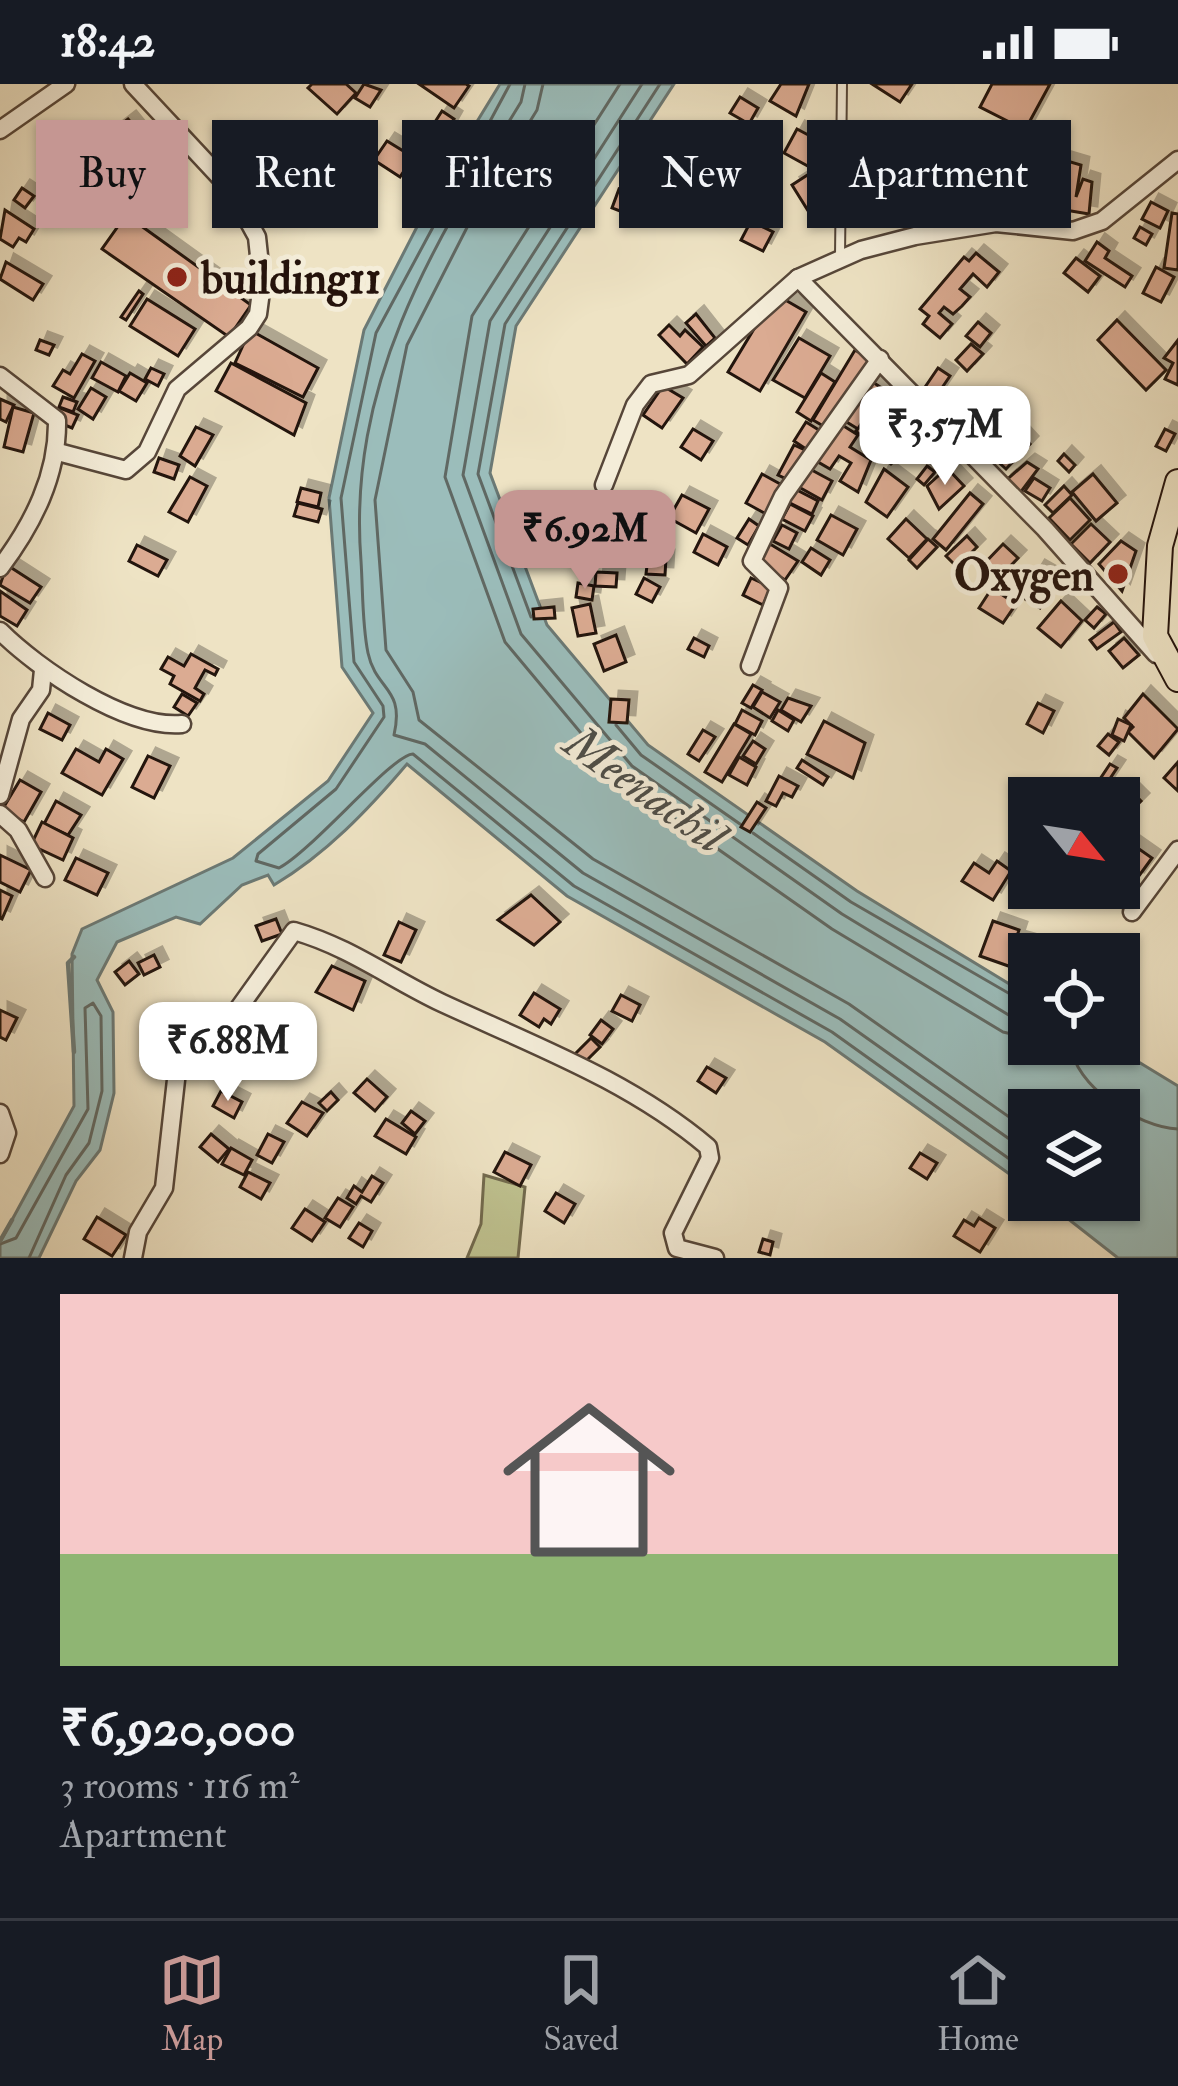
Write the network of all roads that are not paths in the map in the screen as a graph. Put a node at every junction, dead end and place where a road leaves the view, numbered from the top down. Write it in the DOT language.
graph roads {
  1 [pos="66,84"];
  2 [pos="133,84"];
  3 [pos="842,84"];
  4 [pos="0,130"];
  5 [pos="1178,160"];
  6 [pos="840,258"];
  7 [pos="798,278"];
  8 [pos="880,358"];
  9 [pos="0,376"];
  10 [pos="58,452"];
  11 [pos="1178,482"];
  12 [pos="604,485"];
  13 [pos="1169,548"];
  14 [pos="0,568"];
  15 [pos="0,631"];
  16 [pos="749,666"];
  17 [pos="43,670"];
  18 [pos="1177,678"];
  19 [pos="182,724"];
  20 [pos="0,795"];
  21 [pos="0,814"];
  22 [pos="1178,850"];
  23 [pos="45,878"];
  24 [pos="1132,912"];
  25 [pos="0,1114"];
  26 [pos="0,1154"];
  27 [pos="134,1258"];
  28 [pos="715,1258"];
  1 -- 4 [label="street"];
  2 -- 10 [label="street"];
  3 -- 6 [label="lane"];
  5 -- 6 [label="street"];
  6 -- 7 [label="street"];
  7 -- 8 [label="street"];
  7 -- 12 [label="street"];
  8 -- 16 [label="street"];
  8 -- 18 [label="street"];
  9 -- 10 [label="street"];
  10 -- 14 [label="street"];
  11 -- 13 [label="main road"];
  13 -- 18 [label="main road"];
  15 -- 17 [label="street"];
  17 -- 19 [label="street"];
  17 -- 20 [label="street"];
  21 -- 23 [label="street"];
  22 -- 24 [label="street"];
  25 -- 26 [label="street"];
  27 -- 28 [label="street"];
}
